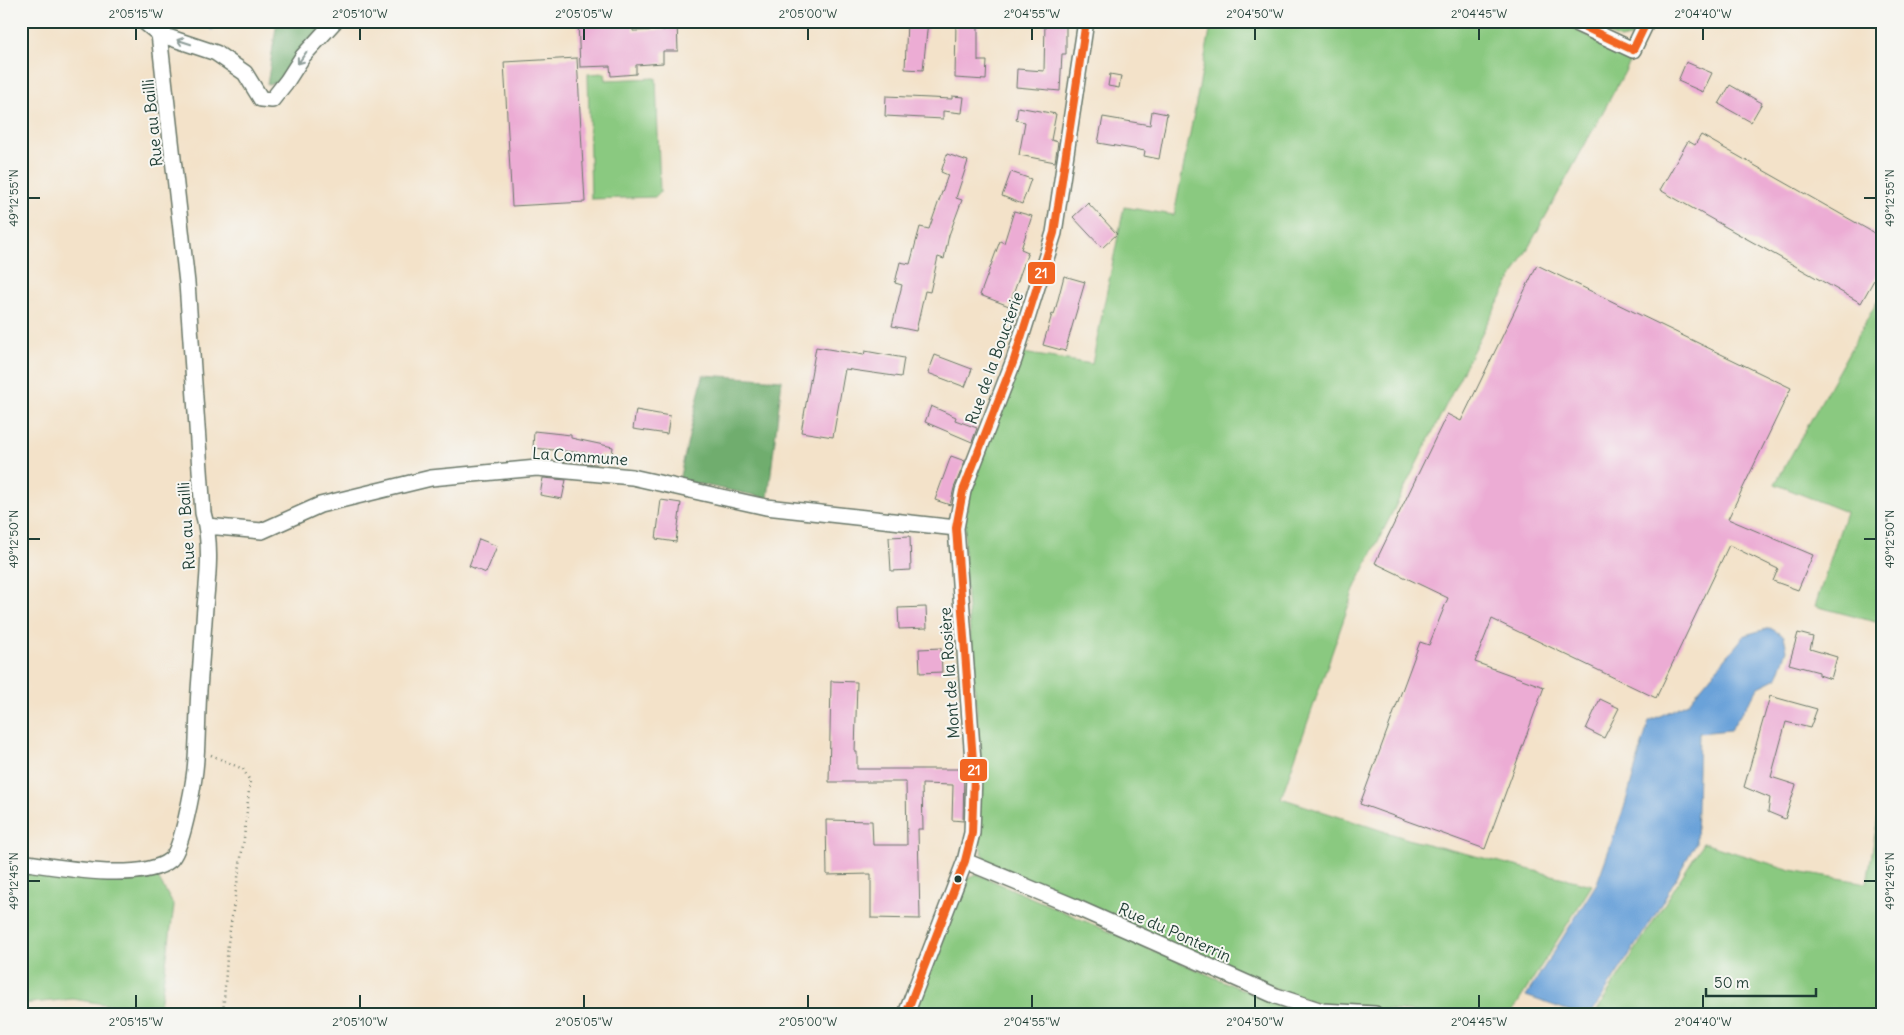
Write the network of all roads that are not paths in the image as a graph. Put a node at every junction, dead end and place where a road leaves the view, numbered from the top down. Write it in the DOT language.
graph roads {
  1 [pos="143,21"];
  2 [pos="334,21"];
  3 [pos="1086,21"];
  4 [pos="1570,21"];
  5 [pos="1647,21"];
  6 [pos="159,34"];
  7 [pos="207,526"];
  8 [pos="956,528"];
  9 [pos="21,862"];
  10 [pos="965,862"];
  11 [pos="906,1014"];
  12 [pos="1375,1014"];
  1 -- 6 [label="street"];
  2 -- 6 [label="street, one-way"];
  3 -- 8 [label="street, Rue de la Boucterie"];
  4 -- 5 [label="street"];
  6 -- 7 [label="street, Rue au Bailli"];
  7 -- 8 [label="street, La Commune"];
  7 -- 9 [label="street, Rue au Bailli"];
  8 -- 10 [label="street, Mont de la Rosière"];
  10 -- 11 [label="street, Mont de la Rosière"];
  10 -- 12 [label="street, Rue du Ponterrin"];
}
